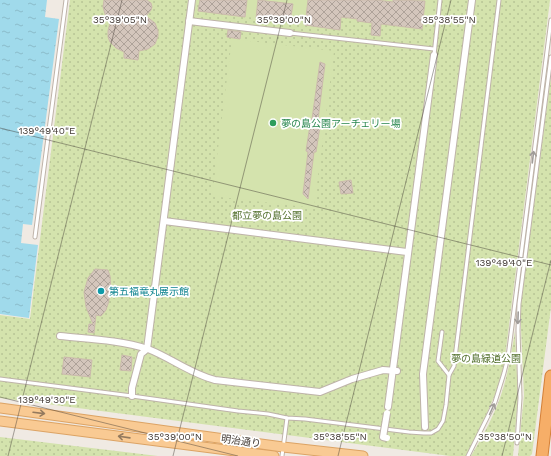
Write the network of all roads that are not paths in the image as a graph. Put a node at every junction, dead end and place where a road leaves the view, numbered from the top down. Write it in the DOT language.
graph roads {
  1 [pos="66,0"];
  2 [pos="192,0"];
  3 [pos="440,0"];
  4 [pos="472,0"];
  5 [pos="499,0"];
  6 [pos="551,20"];
  7 [pos="189,21"];
  8 [pos="290,32"];
  9 [pos="434,52"];
  10 [pos="551,57"];
  11 [pos="164,221"];
  12 [pos="35,237"];
  13 [pos="407,252"];
  14 [pos="442,332"];
  15 [pos="60,336"];
  16 [pos="147,349"];
  17 [pos="395,370"];
  18 [pos="449,375"];
  19 [pos="551,376"];
  20 [pos="0,379"];
  21 [pos="132,396"];
  22 [pos="0,408"];
  23 [pos="287,418"];
  24 [pos="0,421"];
  25 [pos="425,427"];
  26 [pos="387,438"];
  27 [pos="517,443"];
  28 [pos="283,451"];
  29 [pos="274,456"];
  30 [pos="363,456"];
  31 [pos="468,456"];
  32 [pos="542,456"];
  1 -- 12 [label="lane"];
  2 -- 7 [label="street"];
  3 -- 9 [label="lane"];
  4 -- 25 [label="street"];
  5 -- 18 [label="lane"];
  31 -- 6 [label="lane, one-way"];
  7 -- 8 [label="street"];
  7 -- 11 [label="street"];
  8 -- 9 [label="lane"];
  9 -- 13 [label="street"];
  10 -- 27 [label="lane, one-way"];
  11 -- 13 [label="street"];
  11 -- 16 [label="street"];
  13 -- 17 [label="street"];
  14 -- 18 [label="lane"];
  15 -- 16 [label="street"];
  16 -- 17 [label="street"];
  16 -- 21 [label="street"];
  17 -- 26 [label="street, bridge"];
  18 -- 23 [label="lane"];
  19 -- 32 [label="highway"];
  20 -- 21 [label="lane"];
  21 -- 23 [label="lane"];
  22 -- 28 [label="main road, 明治通り, one-way"];
  23 -- 28 [label="lane"];
  29 -- 24 [label="main road, 明治通り, one-way"];
  28 -- 30 [label="main road, 明治通り"];
}
